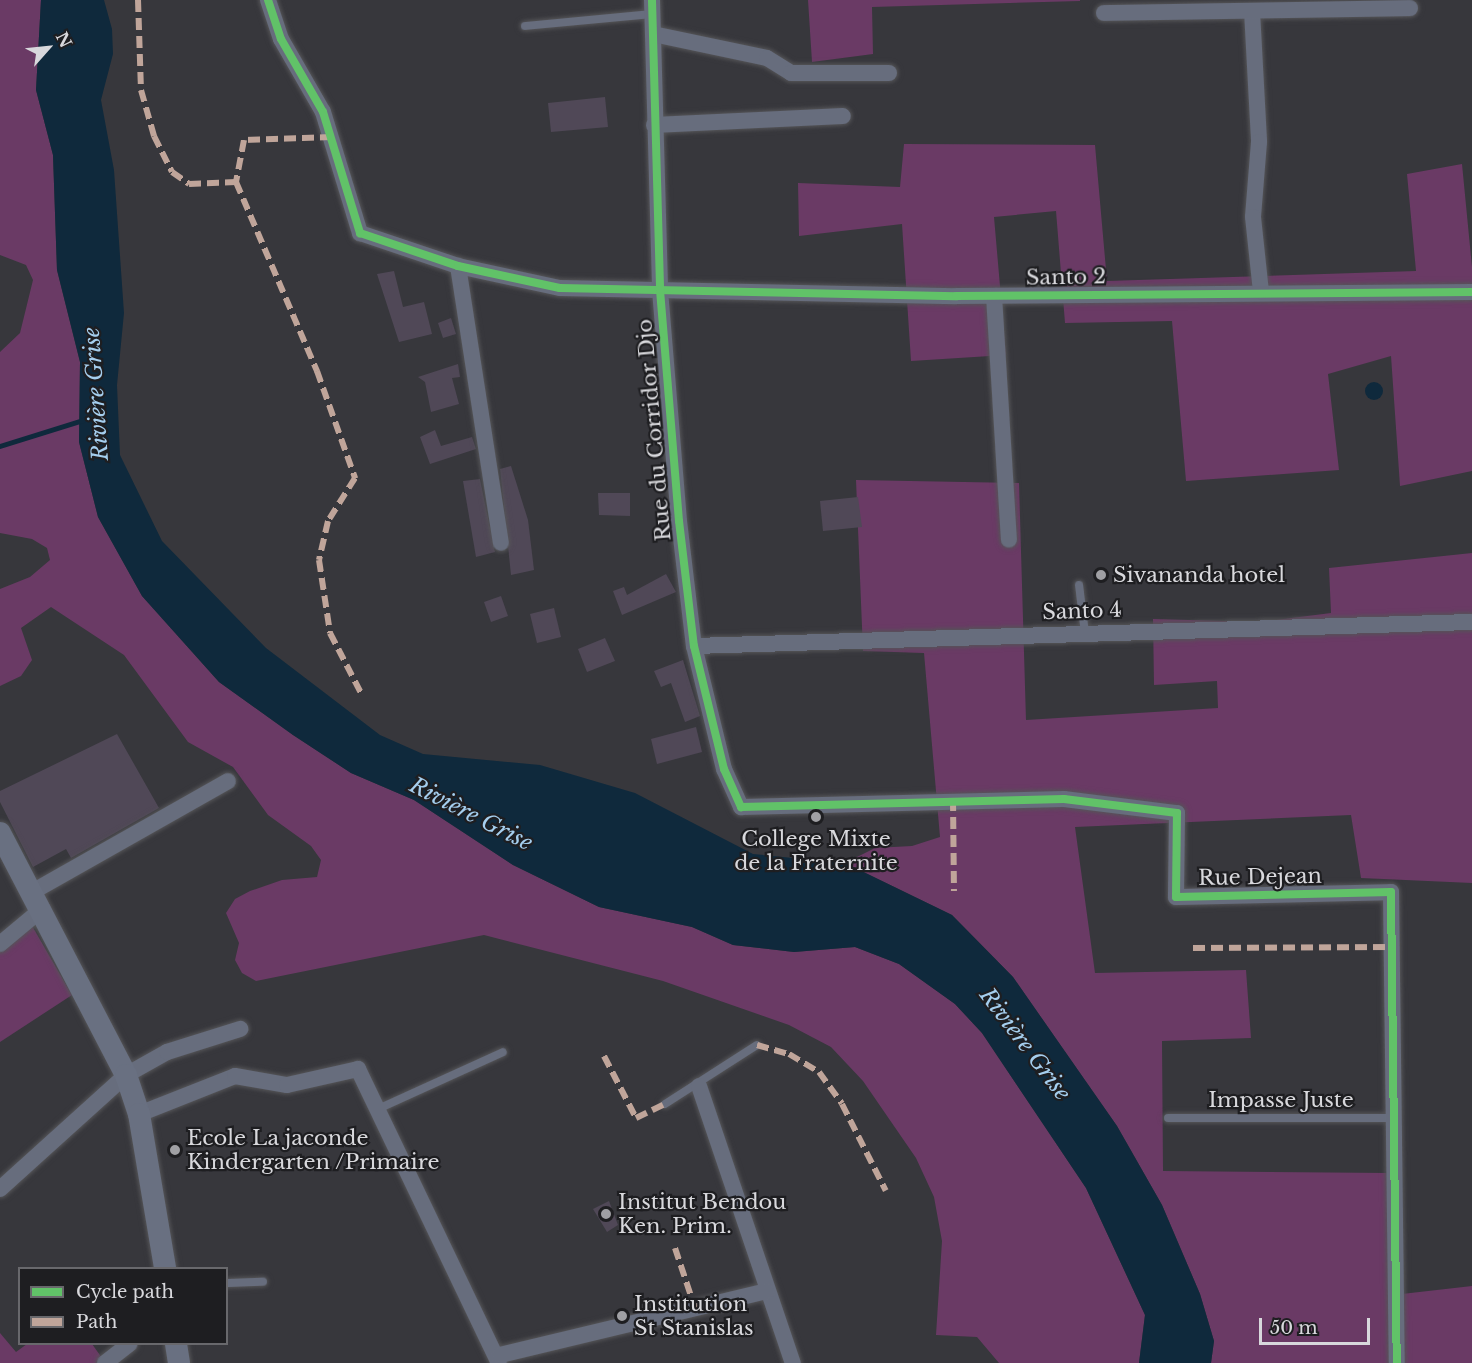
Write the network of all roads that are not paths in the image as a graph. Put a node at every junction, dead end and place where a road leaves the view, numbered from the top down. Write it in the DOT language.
graph roads {
  1 [pos="267,0"];
  2 [pos="652,7"];
  3 [pos="1410,8"];
  4 [pos="1252,11"];
  5 [pos="1104,13"];
  6 [pos="525,26"];
  7 [pos="653,34"];
  8 [pos="889,73"];
  9 [pos="843,116"];
  10 [pos="654,125"];
  11 [pos="458,266"];
  12 [pos="660,290"];
  13 [pos="1261,292"];
  14 [pos="1472,292"];
  15 [pos="994,296"];
  16 [pos="1009,540"];
  17 [pos="501,543"];
  18 [pos="1079,585"];
  19 [pos="1472,622"];
  20 [pos="1085,633"];
  21 [pos="694,646"];
  22 [pos="228,781"];
  23 [pos="745,811"];
  24 [pos="0,833"];
  25 [pos="37,900"];
  26 [pos="0,944"];
  27 [pos="240,1029"];
  28 [pos="757,1046"];
  29 [pos="503,1052"];
  30 [pos="126,1075"];
  31 [pos="699,1086"];
  32 [pos="665,1104"];
  33 [pos="378,1109"];
  34 [pos="139,1114"];
  35 [pos="1168,1118"];
  36 [pos="1395,1118"];
  37 [pos="0,1189"];
  38 [pos="165,1267"];
  39 [pos="263,1281"];
  40 [pos="228,1283"];
  41 [pos="766,1291"];
  42 [pos="128,1345"];
  43 [pos="176,1345"];
  44 [pos="499,1359"];
  45 [pos="105,1363"];
  46 [pos="179,1363"];
  47 [pos="793,1363"];
  48 [pos="1397,1363"];
  1 -- 11 [label="street, Santo 2"];
  2 -- 6 [label="lane"];
  2 -- 7 [label="street, Rue du Corridor Djo"];
  3 -- 4 [label="street"];
  4 -- 5 [label="street"];
  4 -- 13 [label="street"];
  7 -- 8 [label="street"];
  7 -- 10 [label="street, Rue du Corridor Djo"];
  9 -- 10 [label="street"];
  10 -- 12 [label="street, Rue du Corridor Djo"];
  11 -- 12 [label="street, Santo 2"];
  11 -- 17 [label="street"];
  12 -- 15 [label="street, Santo 2"];
  12 -- 21 [label="street, Rue du Corridor Djo"];
  13 -- 14 [label="street, Santo 2"];
  13 -- 15 [label="street, Santo 2"];
  15 -- 16 [label="street"];
  18 -- 20 [label="lane"];
  19 -- 20 [label="street, Santo 4"];
  20 -- 21 [label="street, Santo 4"];
  21 -- 23 [label="street, Rue du Corridor Djo"];
  22 -- 25 [label="street"];
  23 -- 36 [label="street, Rue Dejean"];
  24 -- 25 [label="street"];
  25 -- 26 [label="street"];
  25 -- 30 [label="street"];
  27 -- 30 [label="street"];
  28 -- 31 [label="lane"];
  29 -- 33 [label="lane"];
  30 -- 34 [label="street"];
  30 -- 37 [label="street"];
  31 -- 32 [label="lane"];
  31 -- 41 [label="street"];
  33 -- 34 [label="street"];
  33 -- 44 [label="street"];
  34 -- 38 [label="street"];
  35 -- 36 [label="lane, Impasse Juste"];
  36 -- 48 [label="street, Rue Dejean"];
  39 -- 40 [label="lane"];
  41 -- 44 [label="street"];
  41 -- 47 [label="street"];
  42 -- 45 [label="street"];
  43 -- 46 [label="street"];
}
